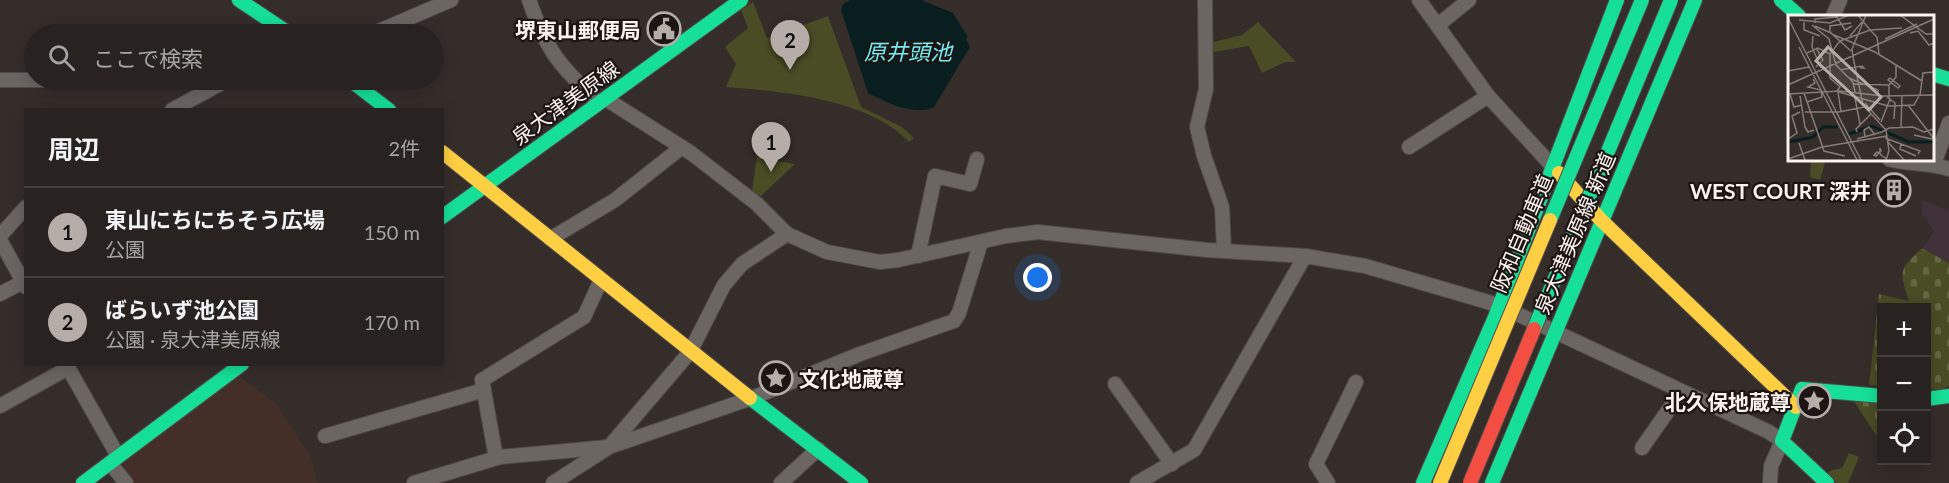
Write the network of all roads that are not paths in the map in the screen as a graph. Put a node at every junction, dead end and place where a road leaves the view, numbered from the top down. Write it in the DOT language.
graph roads {
  1 [pos="239,0"];
  2 [pos="451,0"];
  3 [pos="529,0"];
  4 [pos="741,0"];
  5 [pos="1205,0"];
  6 [pos="1419,0"];
  7 [pos="1469,0"];
  8 [pos="1617,0"];
  9 [pos="1641,0"];
  10 [pos="1671,0"];
  11 [pos="1695,0"];
  12 [pos="1781,0"];
  13 [pos="1840,0"];
  14 [pos="1798,15"];
  15 [pos="1833,15"];
  16 [pos="275,24"];
  17 [pos="395,24"];
  18 [pos="1438,25"];
  19 [pos="1934,75"];
  20 [pos="0,80"];
  21 [pos="24,80"];
  22 [pos="1949,80"];
  23 [pos="208,90"];
  24 [pos="363,90"];
  25 [pos="1488,96"];
  26 [pos="602,101"];
  27 [pos="176,108"];
  28 [pos="385,108"];
  29 [pos="1949,123"];
  30 [pos="682,147"];
  31 [pos="1409,147"];
  32 [pos="444,154"];
  33 [pos="977,159"];
  34 [pos="1891,160"];
  35 [pos="1934,164"];
  36 [pos="1554,168"];
  37 [pos="1949,170"];
  38 [pos="486,185"];
  39 [pos="24,209"];
  40 [pos="444,216"];
  41 [pos="1601,220"];
  42 [pos="788,234"];
  43 [pos="0,238"];
  44 [pos="550,239"];
  45 [pos="981,242"];
  46 [pos="1224,250"];
  47 [pos="918,256"];
  48 [pos="1305,256"];
  49 [pos="601,280"];
  50 [pos="24,285"];
  51 [pos="0,294"];
  52 [pos="1498,305"];
  53 [pos="1555,332"];
  54 [pos="690,352"];
  55 [pos="67,366"];
  56 [pos="239,366"];
  57 [pos="1356,382"];
  58 [pos="1115,384"];
  59 [pos="484,390"];
  60 [pos="1682,392"];
  61 [pos="1877,396"];
  62 [pos="1949,396"];
  63 [pos="752,398"];
  64 [pos="1931,399"];
  65 [pos="0,406"];
  66 [pos="1796,407"];
  67 [pos="325,436"];
  68 [pos="1782,441"];
  69 [pos="609,447"];
  70 [pos="1642,448"];
  71 [pos="818,449"];
  72 [pos="496,458"];
  73 [pos="114,460"];
  74 [pos="1172,464"];
  75 [pos="83,483"];
  76 [pos="126,483"];
  77 [pos="414,483"];
  78 [pos="553,483"];
  79 [pos="781,483"];
  80 [pos="861,483"];
  81 [pos="1137,483"];
  82 [pos="1328,483"];
  83 [pos="1423,483"];
  84 [pos="1440,483"];
  85 [pos="1470,483"];
  86 [pos="1492,483"];
  87 [pos="1770,483"];
  88 [pos="1827,483"];
  1 -- 16 [label="main road"];
  2 -- 17 [label="street"];
  3 -- 26 [label="street"];
  4 -- 26 [label="main road, 泉大津美原線"];
  5 -- 46 [label="street"];
  6 -- 18 [label="street"];
  7 -- 18 [label="street"];
  8 -- 36 [label="main road, 泉大津美原線 新道"];
  9 -- 84 [label="main road, 阪和自動車道, bridge"];
  10 -- 85 [label="main road, bridge"];
  11 -- 41 [label="main road, 泉大津美原線 新道"];
  12 -- 14 [label="main road"];
  13 -- 15 [label="street"];
  18 -- 25 [label="street"];
  19 -- 22 [label="main road"];
  20 -- 21 [label="street"];
  23 -- 27 [label="street"];
  24 -- 28 [label="main road"];
  25 -- 31 [label="street"];
  25 -- 36 [label="street"];
  26 -- 30 [label="street"];
  26 -- 38 [label="main road, 泉大津美原線"];
  29 -- 35 [label="street"];
  30 -- 42 [label="street"];
  30 -- 44 [label="street"];
  32 -- 38 [label="main road"];
  33 -- 47 [label="street"];
  34 -- 35 [label="street"];
  35 -- 37 [label="street"];
  36 -- 41 [label="main road"];
  36 -- 52 [label="main road, 泉大津美原線 新道"];
  38 -- 40 [label="main road, 泉大津美原線"];
  38 -- 44 [label="main road"];
  39 -- 43 [label="street"];
  41 -- 53 [label="main road, 泉大津美原線 新道"];
  41 -- 66 [label="main road"];
  42 -- 47 [label="street"];
  42 -- 54 [label="street"];
  43 -- 50 [label="street"];
  44 -- 49 [label="main road"];
  45 -- 46 [label="street"];
  45 -- 47 [label="street"];
  45 -- 63 [label="street"];
  46 -- 48 [label="street"];
  48 -- 52 [label="street"];
  48 -- 74 [label="street"];
  49 -- 54 [label="main road"];
  49 -- 59 [label="street"];
  50 -- 51 [label="street"];
  52 -- 53 [label="street"];
  52 -- 83 [label="main road, 泉大津美原線 新道"];
  53 -- 60 [label="street"];
  53 -- 86 [label="main road, 泉大津美原線 新道"];
  54 -- 63 [label="main road"];
  54 -- 69 [label="street"];
  55 -- 65 [label="street"];
  55 -- 73 [label="street"];
  56 -- 73 [label="main road"];
  57 -- 82 [label="street"];
  58 -- 74 [label="street"];
  59 -- 67 [label="street"];
  59 -- 72 [label="street"];
  60 -- 68 [label="street"];
  60 -- 70 [label="street"];
  61 -- 66 [label="main road"];
  62 -- 64 [label="main road"];
  63 -- 69 [label="street"];
  63 -- 71 [label="main road"];
  66 -- 68 [label="main road"];
  68 -- 87 [label="street"];
  68 -- 88 [label="main road"];
  69 -- 72 [label="street"];
  69 -- 78 [label="street"];
  71 -- 79 [label="street"];
  71 -- 80 [label="main road"];
  72 -- 77 [label="street"];
  73 -- 75 [label="main road"];
  73 -- 76 [label="street"];
  74 -- 81 [label="street"];
}
